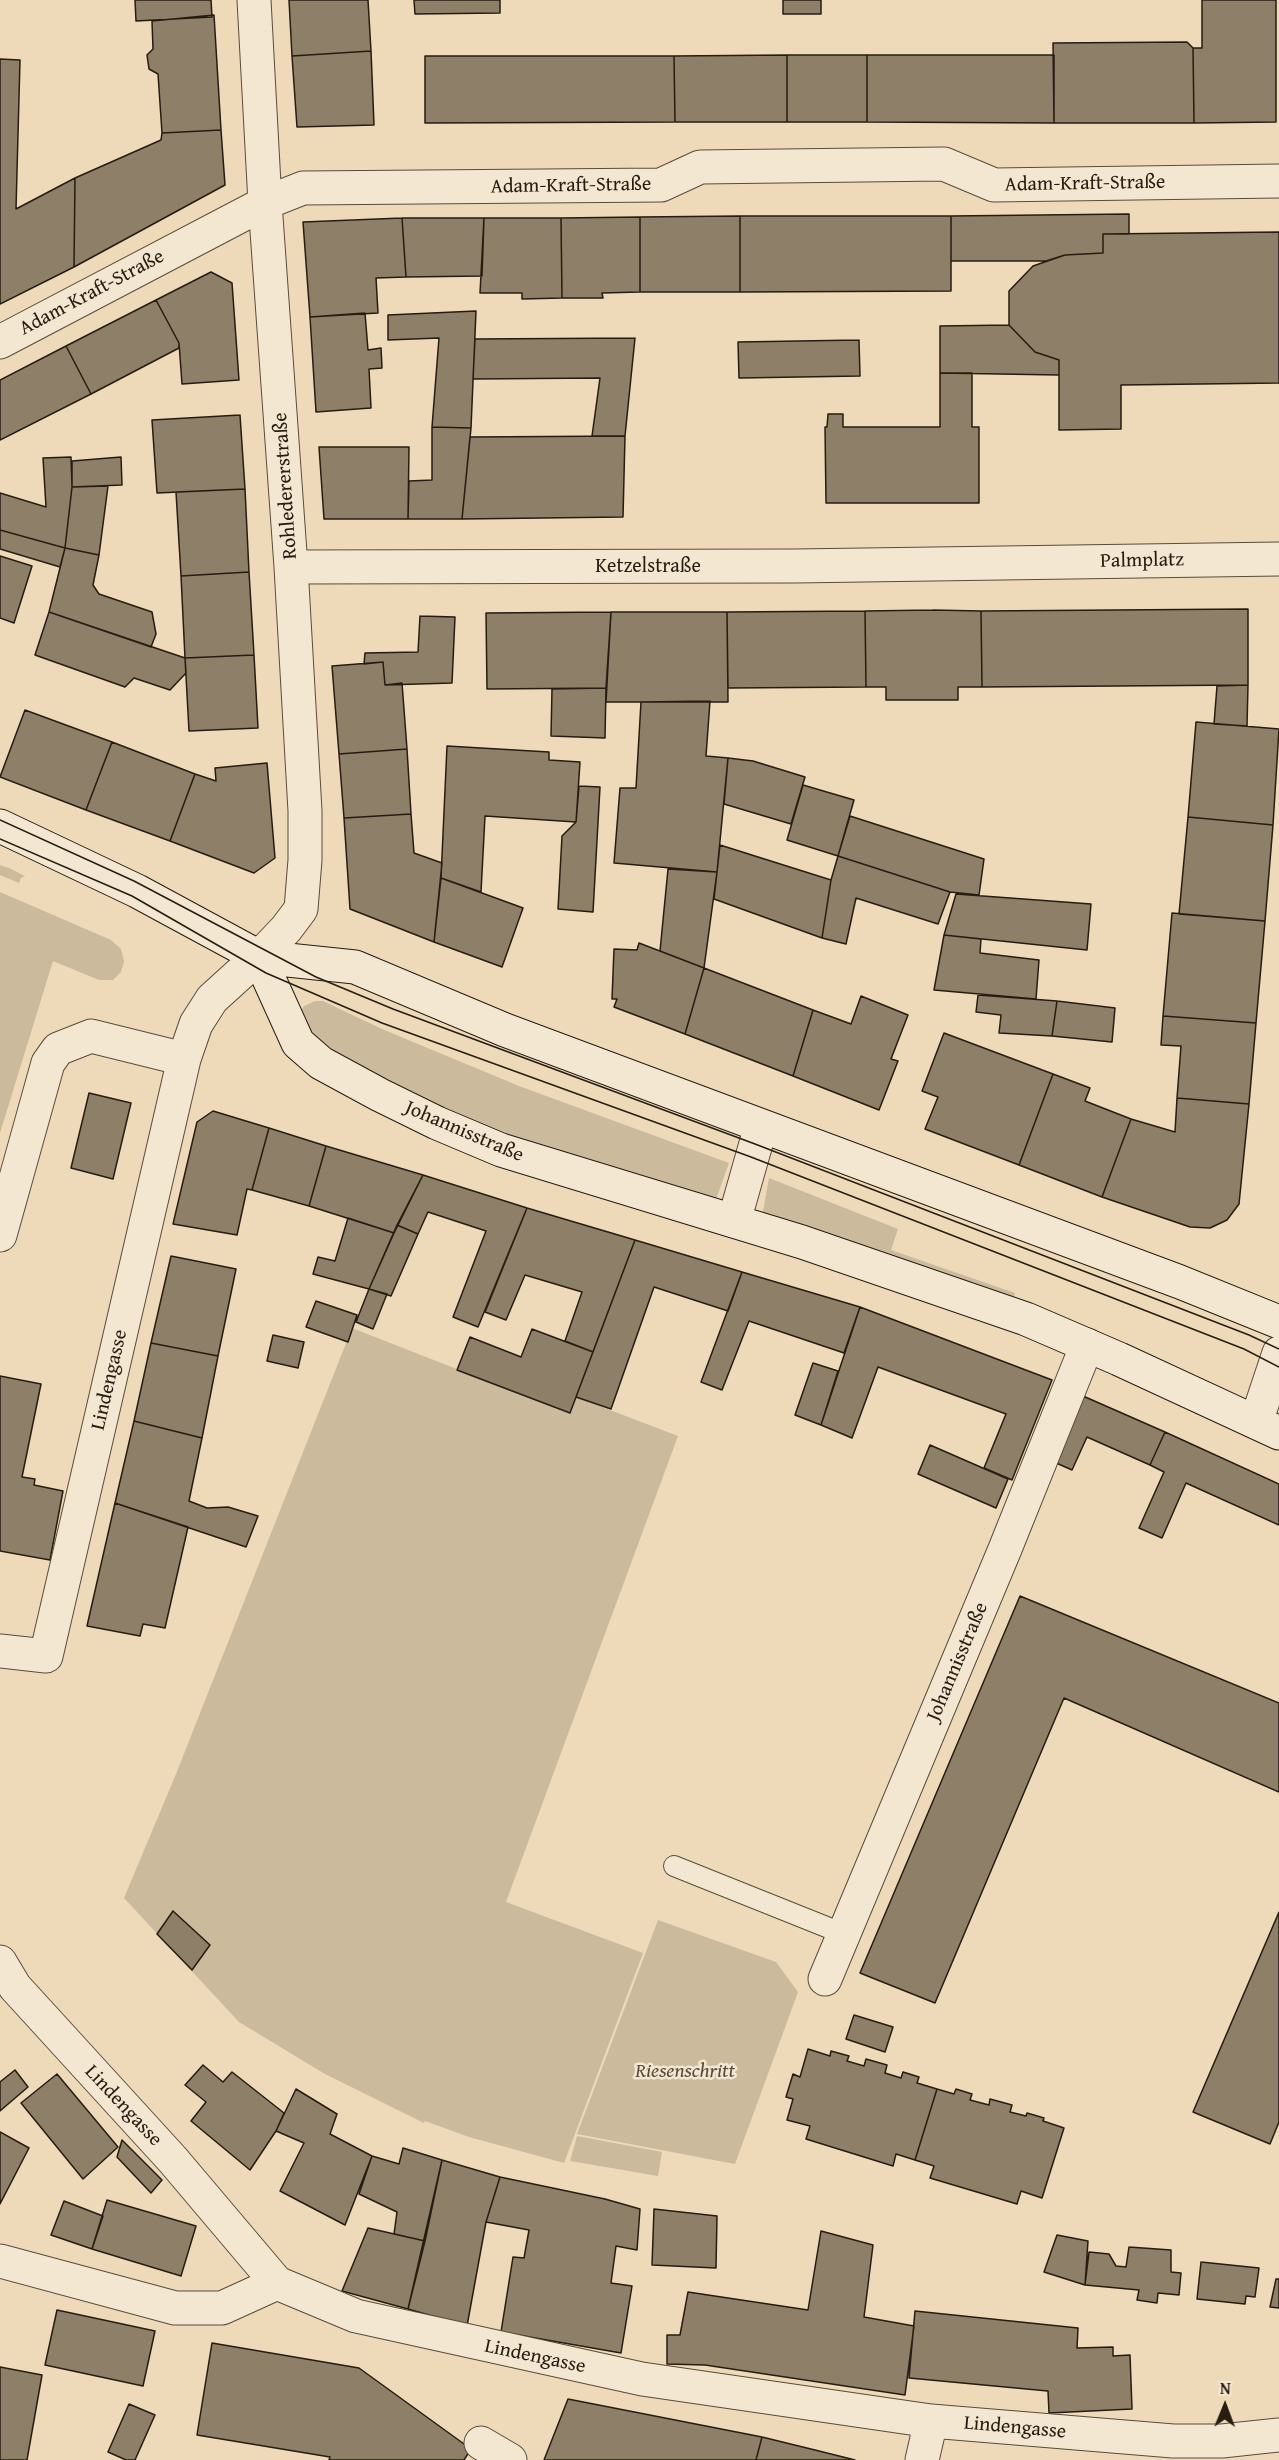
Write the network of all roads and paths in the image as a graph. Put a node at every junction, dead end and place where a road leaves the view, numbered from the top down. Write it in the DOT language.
graph roads {
  1 [pos="254,0"];
  2 [pos="1279,181"];
  3 [pos="265,202"];
  4 [pos="0,342"];
  5 [pos="1279,559"];
  6 [pos="1005,564"];
  7 [pos="291,567"];
  8 [pos="0,826"];
  9 [pos="259,957"];
  10 [pos="184,1059"];
  11 [pos="761,1126"];
  12 [pos="734,1221"];
  13 [pos="0,1234"];
  14 [pos="1279,1322"];
  15 [pos="1087,1345"];
  16 [pos="1279,1353"];
  17 [pos="1268,1428"];
  18 [pos="0,1651"];
  19 [pos="674,1866"];
  20 [pos="844,1934"];
  21 [pos="0,1962"];
  22 [pos="825,1979"];
  23 [pos="0,2261"];
  24 [pos="278,2283"];
  25 [pos="931,2421"];
  26 [pos="1279,2436"];
  27 [pos="481,2443"];
  28 [pos="1225,2451"];
  29 [pos="510,2460"];
  30 [pos="922,2460"];
  1 -- 3 [label="street, Rohledererstraße"];
  2 -- 3 [label="street, Adam-Kraft-Straße"];
  3 -- 4 [label="street, Adam-Kraft-Straße"];
  3 -- 7 [label="street, Rohledererstraße"];
  5 -- 6 [label="street, Palmplatz"];
  6 -- 7 [label="street, Ketzelstraße"];
  7 -- 9 [label="street, Rohledererstraße"];
  8 -- 9 [label="street"];
  9 -- 10 [label="street, Rohledererstraße"];
  9 -- 11 [label="street"];
  9 -- 12 [label="street, Johannisstraße"];
  10 -- 13 [label="street"];
  10 -- 18 [label="street, Lindengasse"];
  11 -- 12 [label="street"];
  11 -- 14 [label="street"];
  12 -- 15 [label="street, Johannisstraße"];
  15 -- 17 [label="street, Johannisstraße"];
  15 -- 20 [label="street, Johannisstraße"];
  16 -- 17 [label="street"];
  19 -- 20 [label="lane"];
  20 -- 22 [label="street, Johannisstraße"];
  21 -- 24 [label="street, Lindengasse"];
  23 -- 24 [label="street"];
  24 -- 25 [label="street, Lindengasse"];
  25 -- 28 [label="street, Lindengasse"];
  25 -- 30 [label="street"];
  26 -- 28 [label="street, Lindengasse"];
  27 -- 29 [label="street"];
}
